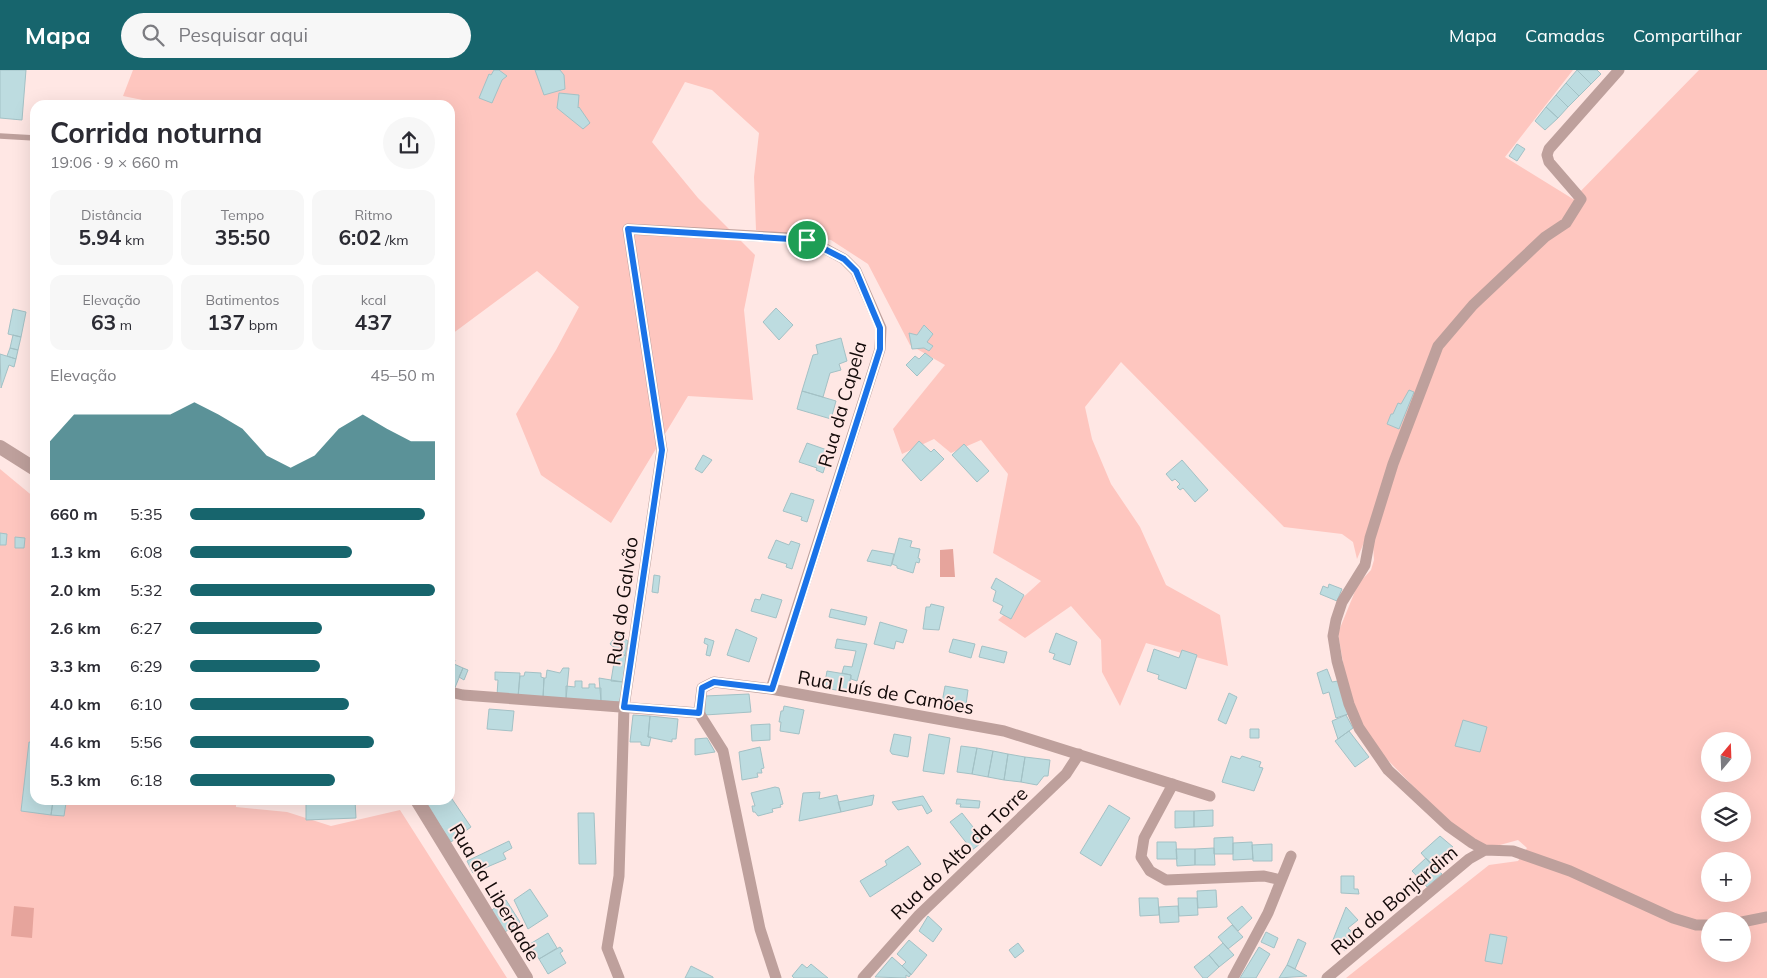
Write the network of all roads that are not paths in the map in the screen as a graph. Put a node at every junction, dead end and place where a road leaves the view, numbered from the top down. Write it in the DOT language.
graph roads {
  1 [pos="1619,70"];
  2 [pos="0,136"];
  3 [pos="30,138"];
  4 [pos="628,229"];
  5 [pos="0,447"];
  6 [pos="30,466"];
  7 [pos="772,689"];
  8 [pos="455,693"];
  9 [pos="624,707"];
  10 [pos="699,713"];
  11 [pos="1079,754"];
  12 [pos="1173,784"];
  13 [pos="1210,796"];
  14 [pos="420,805"];
  15 [pos="1485,850"];
  16 [pos="1291,856"];
  17 [pos="1281,880"];
  18 [pos="1767,917"];
  19 [pos="1751,920"];
  20 [pos="1701,925"];
  21 [pos="526,978"];
  22 [pos="619,978"];
  23 [pos="776,978"];
  24 [pos="863,978"];
  25 [pos="1233,978"];
  26 [pos="1327,978"];
  1 -- 15 [label="street"];
  2 -- 3 [label="lane"];
  4 -- 7 [label="street, Rua da Capela"];
  4 -- 9 [label="street, Rua do Galvão"];
  5 -- 6 [label="street"];
  7 -- 10 [label="street, Rua Luís de Camões"];
  7 -- 11 [label="street, Rua Luís de Camões"];
  8 -- 9 [label="street"];
  9 -- 10 [label="street"];
  9 -- 22 [label="street, Rua do Galvão"];
  10 -- 23 [label="street"];
  11 -- 12 [label="street, Rua Luís de Camões"];
  11 -- 24 [label="street, Rua do Alto da Torre"];
  12 -- 13 [label="street, Rua Luís de Camões"];
  12 -- 17 [label="street"];
  14 -- 21 [label="street, Rua da Liberdade"];
  15 -- 20 [label="street"];
  15 -- 26 [label="street, Rua do Bonjardim"];
  16 -- 17 [label="street"];
  17 -- 25 [label="street"];
  18 -- 19 [label="street"];
}
